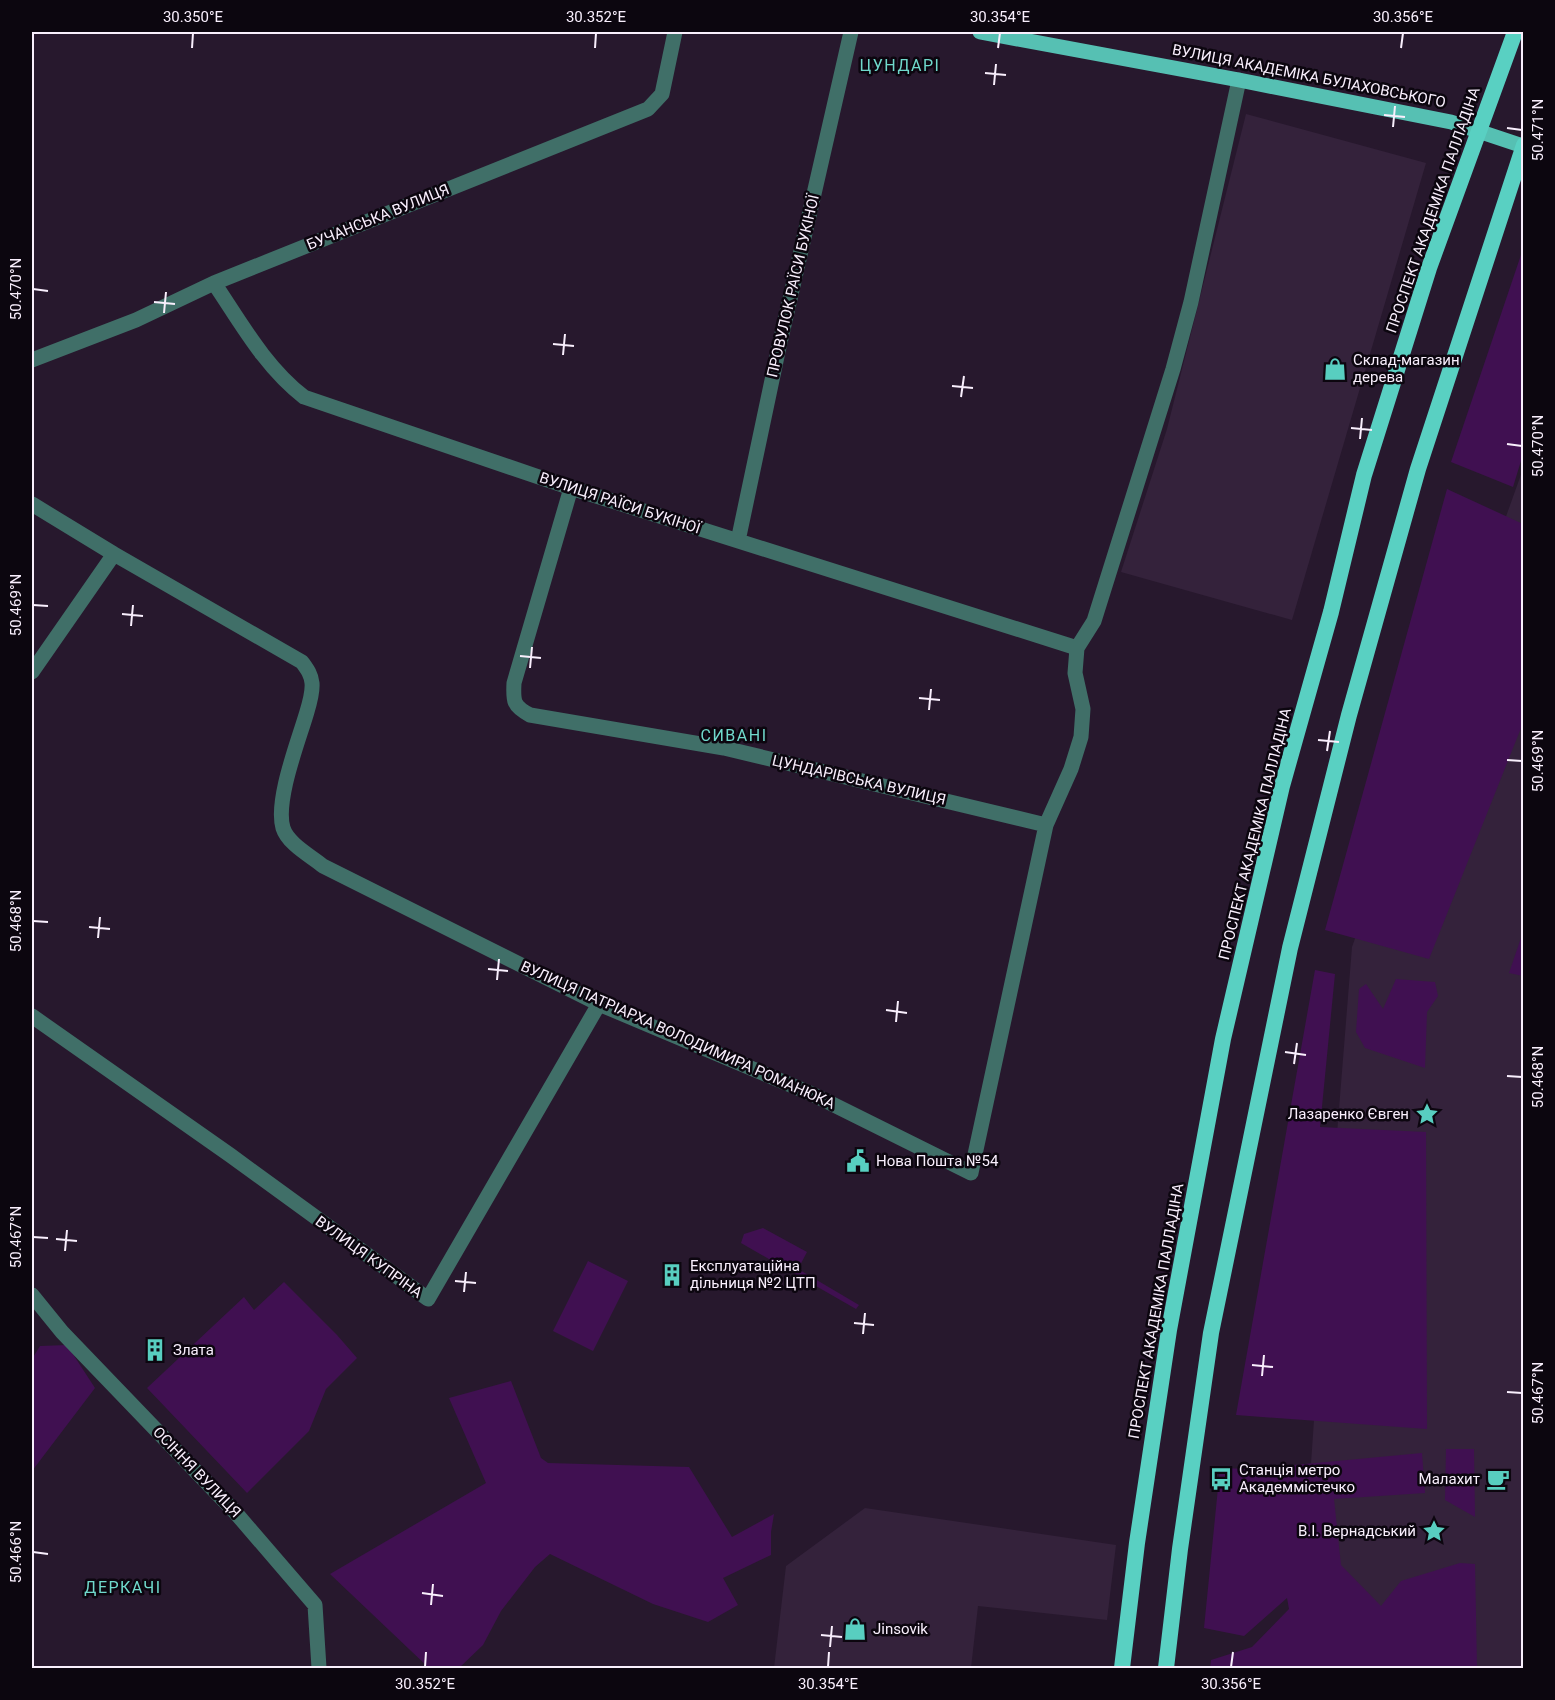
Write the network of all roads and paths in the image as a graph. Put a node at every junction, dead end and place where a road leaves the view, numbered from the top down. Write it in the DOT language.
graph roads {
  1 [pos="675,32"];
  2 [pos="851,32"];
  3 [pos="980,32"];
  4 [pos="1515,32"];
  5 [pos="1239,80"];
  6 [pos="1480,130"];
  7 [pos="1523,146"];
  8 [pos="214,283"];
  9 [pos="32,360"];
  10 [pos="571,488"];
  11 [pos="32,504"];
  12 [pos="738,541"];
  13 [pos="114,554"];
  14 [pos="1077,648"];
  15 [pos="32,672"];
  16 [pos="1046,825"];
  17 [pos="599,1004"];
  18 [pos="32,1016"];
  19 [pos="32,1295"];
  20 [pos="319,1668"];
  21 [pos="1122,1668"];
  22 [pos="1166,1668"];
  1 -- 8 [label="street, БУЧАНСЬКА ВУЛИЦЯ"];
  2 -- 12 [label="street, ПРОВУЛОК РАЇСИ БУКІНОЇ"];
  3 -- 5 [label="main road, ВУЛИЦЯ АКАДЕМІКА БУЛАХОВСЬКОГО"];
  4 -- 6 [label="highway, ПРОСПЕКТ АКАДЕМІКА ПАЛЛАДІНА"];
  5 -- 6 [label="main road, ВУЛИЦЯ АКАДЕМІКА БУЛАХОВСЬКОГО"];
  5 -- 14 [label="street"];
  6 -- 7 [label="main road, ВУЛИЦЯ АКАДЕМІКА БУЛАХОВСЬКОГО"];
  6 -- 21 [label="highway, ПРОСПЕКТ АКАДЕМІКА ПАЛЛАДІНА"];
  7 -- 22 [label="highway"];
  8 -- 9 [label="street, БУЧАНСЬКА ВУЛИЦЯ"];
  8 -- 10 [label="street, ВУЛИЦЯ РАЇСИ БУКІНОЇ"];
  10 -- 12 [label="street, ВУЛИЦЯ РАЇСИ БУКІНОЇ"];
  10 -- 16 [label="street, ЦУНДАРІВСЬКА ВУЛИЦЯ"];
  11 -- 13 [label="street, ВУЛИЦЯ ПАТРІАРХА ВОЛОДИМИРА РОМАНЮКА"];
  12 -- 14 [label="street, ВУЛИЦЯ РАЇСИ БУКІНОЇ"];
  13 -- 15 [label="street"];
  13 -- 17 [label="street, ВУЛИЦЯ ПАТРІАРХА ВОЛОДИМИРА РОМАНЮКА"];
  14 -- 16 [label="street"];
  16 -- 17 [label="street, ВУЛИЦЯ ПАТРІАРХА ВОЛОДИМИРА РОМАНЮКА"];
  17 -- 18 [label="street, ВУЛИЦЯ КУПРІНА"];
  19 -- 20 [label="street, ОСІННЯ ВУЛИЦЯ"];
}
